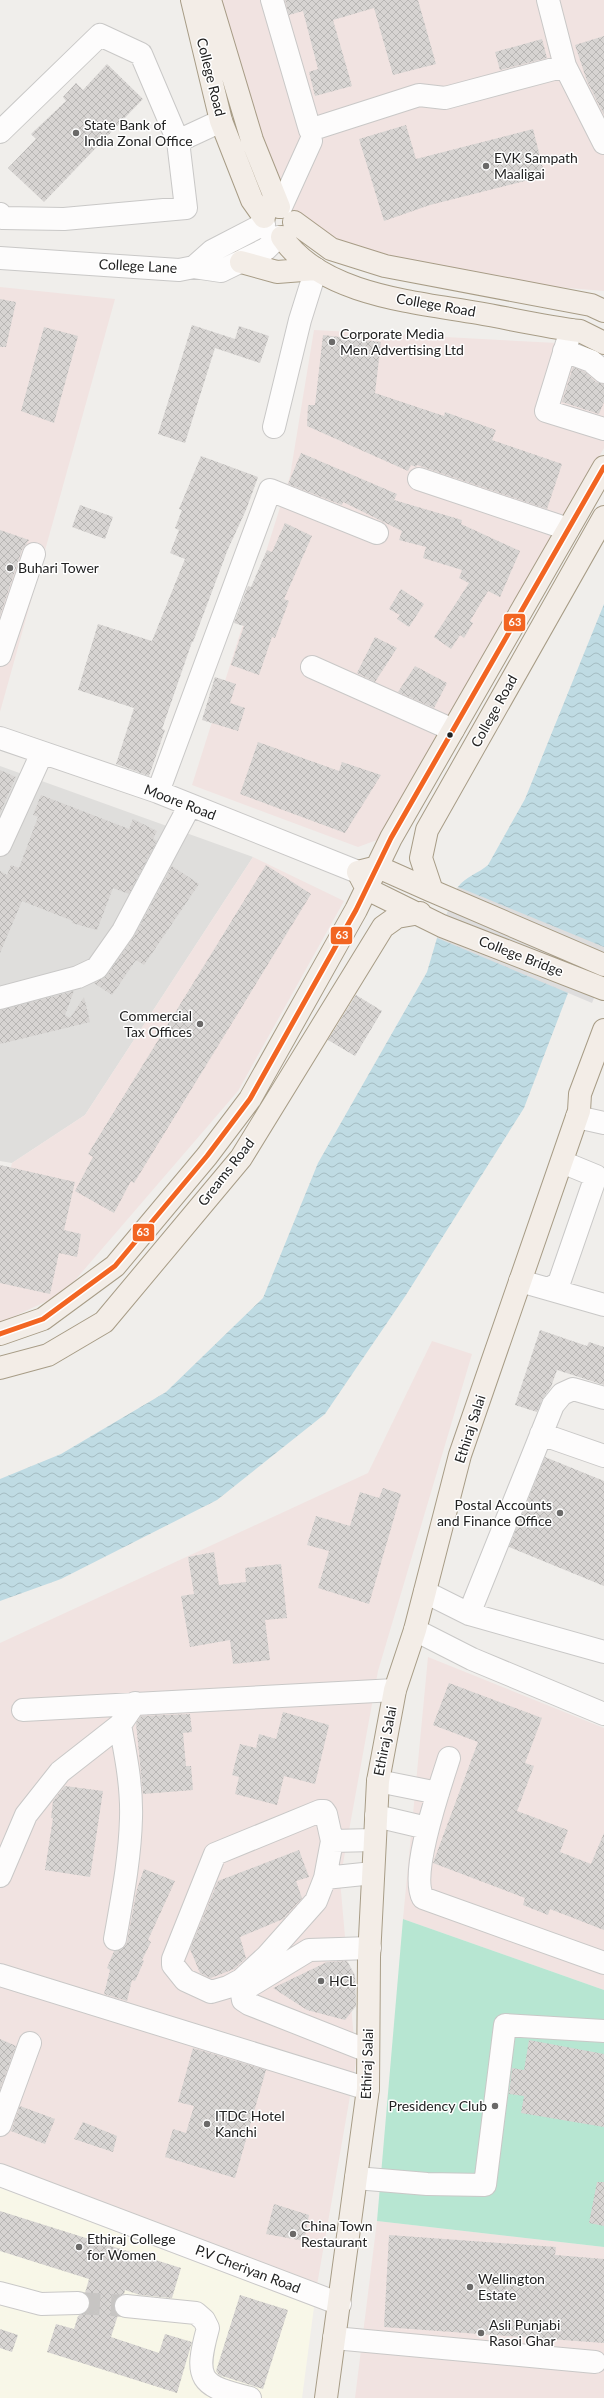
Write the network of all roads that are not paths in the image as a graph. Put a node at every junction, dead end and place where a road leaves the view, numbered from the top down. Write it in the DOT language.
graph roads {
  1 [pos="192,0"];
  2 [pos="210,0"];
  3 [pos="272,0"];
  4 [pos="548,0"];
  5 [pos="565,66"];
  6 [pos="221,121"];
  7 [pos="0,132"];
  8 [pos="312,133"];
  9 [pos="178,141"];
  10 [pos="604,143"];
  11 [pos="0,214"];
  12 [pos="278,222"];
  13 [pos="0,258"];
  14 [pos="241,262"];
  15 [pos="194,267"];
  16 [pos="316,269"];
  17 [pos="604,311"];
  18 [pos="571,330"];
  19 [pos="604,343"];
  20 [pos="564,351"];
  21 [pos="604,372"];
  22 [pos="603,425"];
  23 [pos="274,427"];
  24 [pos="604,467"];
  25 [pos="419,479"];
  26 [pos="604,517"];
  27 [pos="568,529"];
  28 [pos="377,533"];
  29 [pos="34,554"];
  30 [pos="6,618"];
  31 [pos="0,655"];
  32 [pos="312,667"];
  33 [pos="453,730"];
  34 [pos="0,738"];
  35 [pos="42,752"];
  36 [pos="158,792"];
  37 [pos="190,805"];
  38 [pos="0,845"];
  39 [pos="368,876"];
  40 [pos="432,891"];
  41 [pos="420,913"];
  42 [pos="604,965"];
  43 [pos="601,988"];
  44 [pos="0,998"];
  45 [pos="604,1030"];
  46 [pos="604,1062"];
  47 [pos="578,1114"];
  48 [pos="604,1123"];
  49 [pos="562,1160"];
  50 [pos="601,1175"];
  51 [pos="520,1281"];
  52 [pos="547,1288"];
  53 [pos="604,1305"];
  54 [pos="0,1334"];
  55 [pos="0,1368"];
  56 [pos="604,1398"];
  57 [pos="541,1434"];
  58 [pos="604,1456"];
  59 [pos="425,1592"];
  60 [pos="469,1614"];
  61 [pos="415,1630"];
  62 [pos="604,1652"];
  63 [pos="395,1690"];
  64 [pos="135,1703"];
  65 [pos="22,1710"];
  66 [pos="604,1714"];
  67 [pos="120,1725"];
  68 [pos="449,1758"];
  69 [pos="378,1781"];
  70 [pos="438,1793"];
  71 [pos="376,1816"];
  72 [pos="427,1828"];
  73 [pos="374,1840"];
  74 [pos="332,1841"];
  75 [pos="372,1873"];
  76 [pos="0,1876"];
  77 [pos="325,1878"];
  78 [pos="115,1939"];
  79 [pos="370,1948"];
  80 [pos="604,1964"];
  81 [pos="0,1975"];
  82 [pos="604,2031"];
  83 [pos="30,2043"];
  84 [pos="368,2051"];
  85 [pos="368,2089"];
  86 [pos="0,2125"];
  87 [pos="0,2175"];
  88 [pos="356,2178"];
  89 [pos="0,2293"];
  90 [pos="78,2303"];
  91 [pos="340,2304"];
  92 [pos="126,2306"];
  93 [pos="334,2338"];
  94 [pos="595,2362"];
  95 [pos="250,2398"];
  96 [pos="326,2398"];
  1 -- 6 [label="main road, College Road"];
  2 -- 12 [label="main road, College Road"];
  3 -- 8 [label="street"];
  4 -- 5 [label="street"];
  5 -- 8 [label="street"];
  5 -- 10 [label="street"];
  6 -- 9 [label="street"];
  6 -- 12 [label="main road, College Road"];
  7 -- 9 [label="street"];
  8 -- 12 [label="street"];
  9 -- 11 [label="street"];
  12 -- 14 [label="street"];
  12 -- 15 [label="street, College Lane"];
  12 -- 16 [label="main road, College Road"];
  12 -- 17 [label="main road, College Road"];
  13 -- 15 [label="street, College Lane"];
  14 -- 15 [label="street"];
  14 -- 16 [label="main road"];
  16 -- 18 [label="main road, College Road"];
  16 -- 23 [label="street"];
  18 -- 19 [label="main road, College Road"];
  18 -- 20 [label="street"];
  20 -- 21 [label="street"];
  20 -- 22 [label="street"];
  24 -- 27 [label="main road, College Road"];
  25 -- 27 [label="street"];
  26 -- 40 [label="main road, College Road"];
  27 -- 33 [label="main road, College Road"];
  28 -- 36 [label="street"];
  29 -- 30 [label="street"];
  30 -- 31 [label="street"];
  32 -- 33 [label="street"];
  33 -- 39 [label="main road, College Road"];
  34 -- 35 [label="street, Moore Road"];
  35 -- 36 [label="street, Moore Road"];
  35 -- 38 [label="street"];
  36 -- 37 [label="street, Moore Road"];
  37 -- 39 [label="street, Moore Road"];
  37 -- 44 [label="street"];
  39 -- 40 [label="main road"];
  39 -- 41 [label="main road, College Bridge"];
  39 -- 54 [label="main road, Greams Road"];
  40 -- 42 [label="main road, College Bridge"];
  41 -- 43 [label="main road, College Bridge"];
  41 -- 55 [label="main road, Greams Road"];
  45 -- 47 [label="main road, Ethiraj Salai"];
  46 -- 47 [label="main road, Ethiraj Salai"];
  47 -- 48 [label="street"];
  47 -- 49 [label="main road, Ethiraj Salai"];
  49 -- 50 [label="street"];
  49 -- 51 [label="main road, Ethiraj Salai"];
  50 -- 52 [label="street"];
  51 -- 52 [label="street"];
  51 -- 59 [label="main road, Ethiraj Salai"];
  52 -- 53 [label="street"];
  56 -- 57 [label="street"];
  57 -- 58 [label="street"];
  57 -- 60 [label="street"];
  59 -- 60 [label="street"];
  59 -- 61 [label="main road, Ethiraj Salai"];
  60 -- 62 [label="street"];
  61 -- 63 [label="main road, Ethiraj Salai"];
  61 -- 66 [label="street"];
  63 -- 64 [label="street"];
  63 -- 69 [label="main road, Ethiraj Salai"];
  64 -- 65 [label="street"];
  64 -- 67 [label="street"];
  67 -- 76 [label="street"];
  67 -- 78 [label="street"];
  68 -- 70 [label="street"];
  69 -- 70 [label="street"];
  69 -- 71 [label="main road, Ethiraj Salai"];
  70 -- 72 [label="street"];
  71 -- 72 [label="street"];
  71 -- 73 [label="main road, Ethiraj Salai"];
  72 -- 80 [label="street"];
  73 -- 74 [label="street"];
  73 -- 75 [label="main road, Ethiraj Salai"];
  74 -- 77 [label="street"];
  74 -- 77 [label="street"];
  75 -- 77 [label="street"];
  75 -- 79 [label="main road, Ethiraj Salai"];
  79 -- 84 [label="main road, Ethiraj Salai"];
  79 -- 84 [label="street"];
  81 -- 85 [label="street"];
  82 -- 88 [label="street"];
  83 -- 86 [label="street"];
  84 -- 85 [label="main road, Ethiraj Salai"];
  85 -- 88 [label="main road, Ethiraj Salai"];
  87 -- 91 [label="street, P.V Cheriyan Road"];
  88 -- 91 [label="main road, Ethiraj Salai"];
  89 -- 90 [label="street"];
  91 -- 93 [label="main road, Ethiraj Salai"];
  92 -- 95 [label="street"];
  93 -- 94 [label="street"];
  93 -- 96 [label="main road, Ethiraj Salai"];
}
